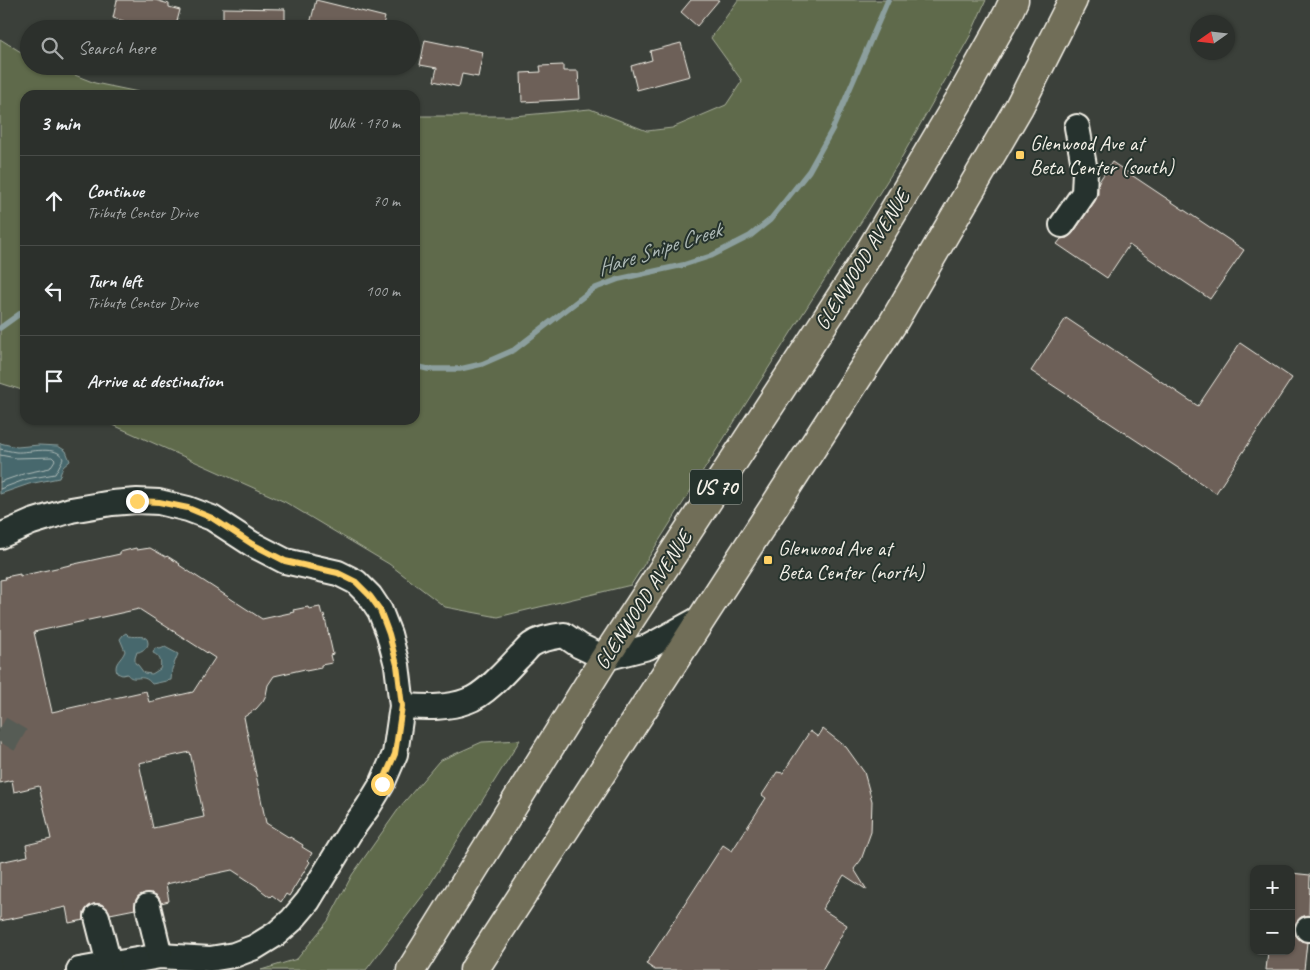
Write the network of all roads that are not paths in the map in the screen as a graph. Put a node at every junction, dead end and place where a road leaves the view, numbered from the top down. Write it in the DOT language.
graph roads {
  1 [pos="1014,0"];
  2 [pos="1073,0"];
  3 [pos="1077,128"];
  4 [pos="1062,225"];
  5 [pos="0,536"];
  6 [pos="701,618"];
  7 [pos="605,658"];
  8 [pos="402,706"];
  9 [pos="148,906"];
  10 [pos="97,917"];
  11 [pos="160,956"];
  12 [pos="109,964"];
  13 [pos="79,970"];
  14 [pos="411,970"];
  15 [pos="474,970"];
  1 -- 7 [label="highway, GLENWOOD AVENUE / US 70"];
  2 -- 6 [label="highway, US 70"];
  3 -- 4 [label="street"];
  5 -- 8 [label="street"];
  6 -- 7 [label="street"];
  6 -- 15 [label="highway, US 70"];
  7 -- 8 [label="street"];
  7 -- 14 [label="highway, GLENWOOD AVENUE / US 70"];
  8 -- 11 [label="street"];
  9 -- 11 [label="street"];
  10 -- 12 [label="street"];
  11 -- 12 [label="street"];
  12 -- 13 [label="street"];
}
